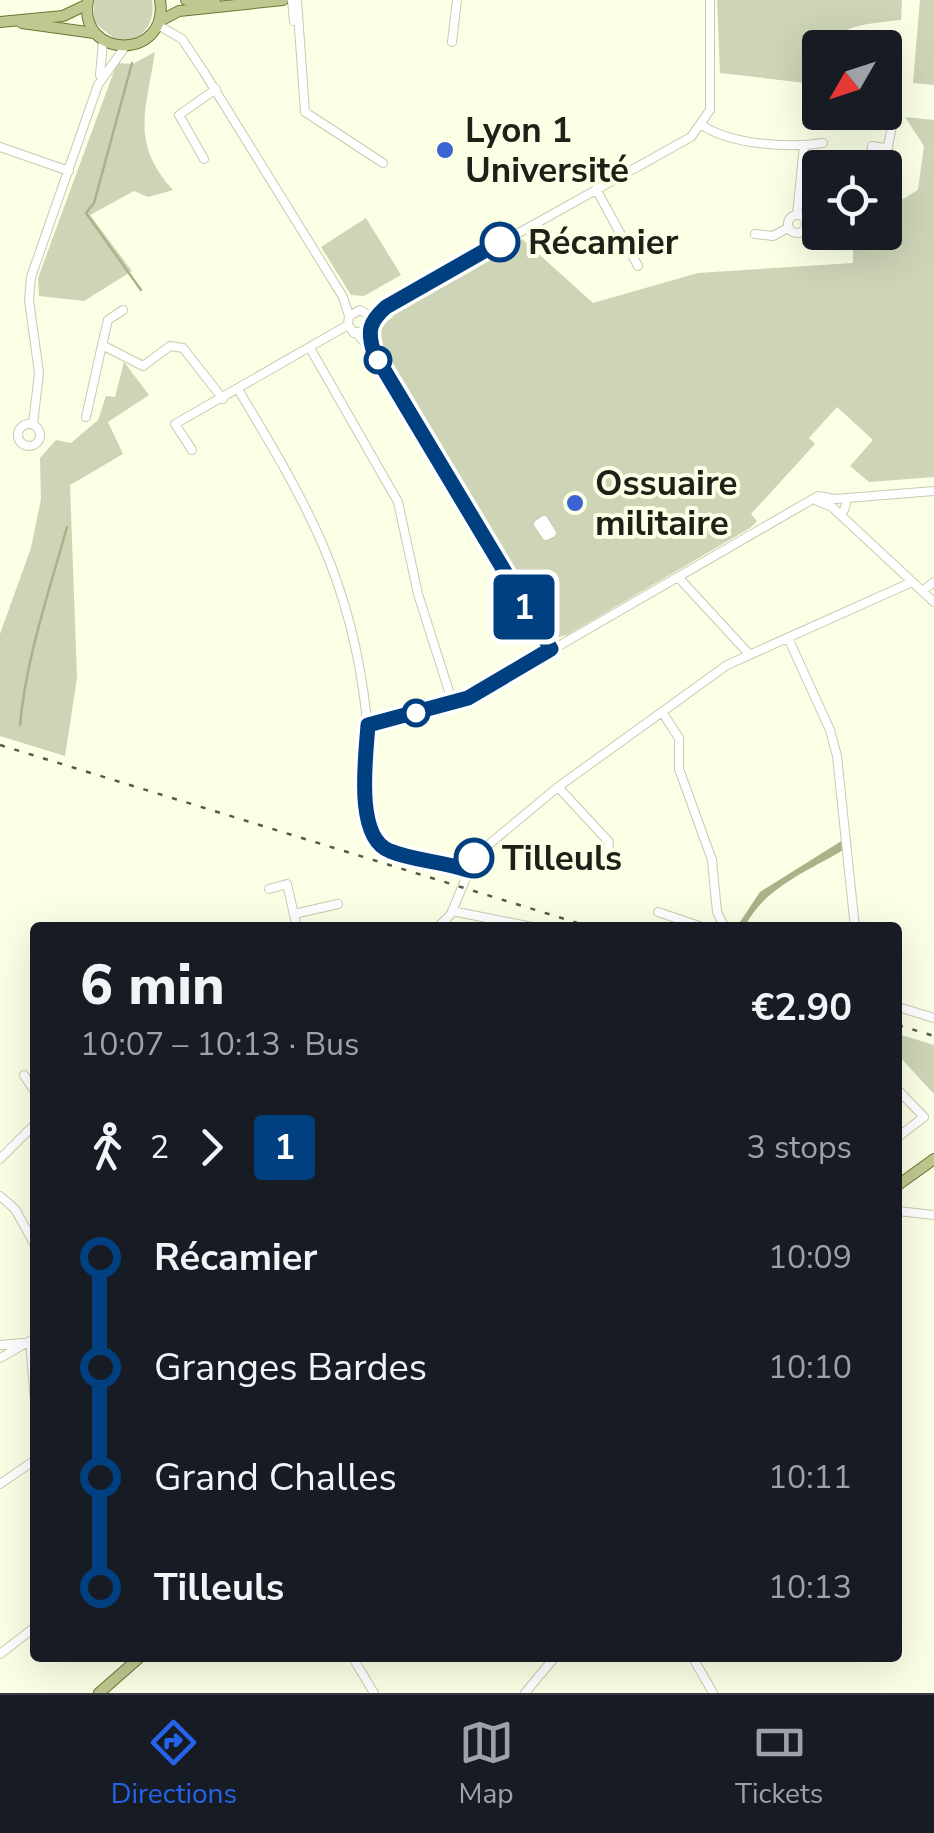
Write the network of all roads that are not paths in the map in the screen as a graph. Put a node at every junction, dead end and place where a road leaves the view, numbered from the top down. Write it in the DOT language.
graph roads {
  1 [pos="160,0"];
  2 [pos="186,0"];
  3 [pos="216,0"];
  4 [pos="283,0"];
  5 [pos="294,0"];
  6 [pos="457,0"];
  7 [pos="710,0"];
  8 [pos="87,2"];
  9 [pos="6,22"];
  10 [pos="159,23"];
  11 [pos="99,37"];
  12 [pos="452,42"];
  13 [pos="124,48"];
  14 [pos="98,85"];
  15 [pos="216,90"];
  16 [pos="702,125"];
  17 [pos="890,130"];
  18 [pos="823,143"];
  19 [pos="804,146"];
  20 [pos="0,147"];
  21 [pos="885,148"];
  22 [pos="204,159"];
  23 [pos="384,162"];
  24 [pos="69,171"];
  25 [pos="596,188"];
  26 [pos="797,215"];
  27 [pos="788,228"];
  28 [pos="756,234"];
  29 [pos="638,266"];
  30 [pos="343,296"];
  31 [pos="386,307"];
  32 [pos="123,310"];
  33 [pos="362,311"];
  34 [pos="349,320"];
  35 [pos="370,325"];
  36 [pos="357,334"];
  37 [pos="102,345"];
  38 [pos="310,348"];
  39 [pos="374,353"];
  40 [pos="239,391"];
  41 [pos="223,399"];
  42 [pos="86,417"];
  43 [pos="34,424"];
  44 [pos="192,450"];
  45 [pos="934,491"];
  46 [pos="840,505"];
  47 [pos="678,576"];
  48 [pos="912,582"];
  49 [pos="934,582"];
  50 [pos="922,592"];
  51 [pos="934,602"];
  52 [pos="788,638"];
  53 [pos="551,649"];
  54 [pos="749,654"];
  55 [pos="454,704"];
  56 [pos="662,712"];
  57 [pos="368,725"];
  58 [pos="558,787"];
  59 [pos="597,864"];
  60 [pos="467,870"];
  61 [pos="269,889"];
  62 [pos="338,904"];
  63 [pos="452,911"];
  64 [pos="658,912"];
  65 [pos="294,914"];
  66 [pos="296,922"];
  67 [pos="442,922"];
  68 [pos="507,922"];
  69 [pos="687,922"];
  70 [pos="721,922"];
  71 [pos="855,922"];
  72 [pos="902,1007"];
  73 [pos="934,1018"];
  74 [pos="24,1075"];
  75 [pos="30,1084"];
  76 [pos="902,1094"];
  77 [pos="924,1117"];
  78 [pos="934,1125"];
  79 [pos="30,1129"];
  80 [pos="902,1134"];
  81 [pos="934,1158"];
  82 [pos="0,1159"];
  83 [pos="902,1180"];
  84 [pos="0,1196"];
  85 [pos="902,1212"];
  86 [pos="934,1215"];
  87 [pos="30,1236"];
  88 [pos="30,1340"];
  89 [pos="30,1341"];
  90 [pos="0,1345"];
  91 [pos="0,1358"];
  92 [pos="30,1463"];
  93 [pos="0,1484"];
  94 [pos="30,1631"];
  95 [pos="0,1654"];
  96 [pos="135,1662"];
  97 [pos="355,1662"];
  98 [pos="551,1662"];
  99 [pos="695,1662"];
  100 [pos="99,1693"];
  101 [pos="374,1693"];
  102 [pos="525,1693"];
  103 [pos="713,1693"];
  1 -- 10 [label="main road"];
  2 -- 3 [label="main road"];
  4 -- 10 [label="main road"];
  5 -- 23 [label="street"];
  6 -- 12 [label="street"];
  7 -- 16 [label="street"];
  8 -- 9 [label="main road"];
  8 -- 11 [label="main road"];
  9 -- 11 [label="main road"];
  10 -- 13 [label="main road"];
  10 -- 15 [label="street"];
  11 -- 13 [label="main road"];
  11 -- 14 [label="street"];
  13 -- 14 [label="street"];
  14 -- 24 [label="street"];
  15 -- 22 [label="street"];
  15 -- 30 [label="street"];
  16 -- 19 [label="street"];
  16 -- 25 [label="street"];
  17 -- 21 [label="street"];
  18 -- 19 [label="street"];
  19 -- 26 [label="street"];
  20 -- 24 [label="street"];
  24 -- 43 [label="street"];
  25 -- 29 [label="street"];
  25 -- 31 [label="street"];
  26 -- 27 [label="street"];
  26 -- 27 [label="street"];
  27 -- 28 [label="street"];
  30 -- 33 [label="street"];
  30 -- 34 [label="street"];
  31 -- 33 [label="street"];
  31 -- 35 [label="street"];
  32 -- 37 [label="street"];
  33 -- 34 [label="street"];
  33 -- 35 [label="street"];
  34 -- 36 [label="street"];
  34 -- 38 [label="street"];
  35 -- 36 [label="street"];
  35 -- 39 [label="street"];
  36 -- 39 [label="street"];
  37 -- 41 [label="street"];
  37 -- 42 [label="street"];
  38 -- 40 [label="street"];
  38 -- 55 [label="street"];
  39 -- 53 [label="street"];
  40 -- 41 [label="street"];
  40 -- 57 [label="street"];
  41 -- 44 [label="street"];
  45 -- 46 [label="street"];
  46 -- 47 [label="street"];
  46 -- 48 [label="street"];
  47 -- 53 [label="street"];
  47 -- 54 [label="street"];
  48 -- 50 [label="street"];
  48 -- 52 [label="street"];
  49 -- 50 [label="street"];
  50 -- 51 [label="street"];
  52 -- 54 [label="street"];
  52 -- 71 [label="street"];
  53 -- 55 [label="street"];
  54 -- 56 [label="street"];
  55 -- 57 [label="street"];
  56 -- 58 [label="street"];
  56 -- 70 [label="street"];
  57 -- 60 [label="street"];
  58 -- 59 [label="street"];
  58 -- 60 [label="street"];
  60 -- 63 [label="street"];
  61 -- 65 [label="street"];
  62 -- 65 [label="street"];
  63 -- 67 [label="street"];
  63 -- 68 [label="street"];
  64 -- 69 [label="street"];
  65 -- 66 [label="street"];
  72 -- 73 [label="street"];
  74 -- 75 [label="street"];
  76 -- 77 [label="street"];
  77 -- 78 [label="street"];
  77 -- 80 [label="street"];
  79 -- 82 [label="street"];
  81 -- 83 [label="main road"];
  84 -- 87 [label="street"];
  85 -- 86 [label="street"];
  88 -- 90 [label="street"];
  89 -- 91 [label="street"];
  92 -- 93 [label="street"];
  94 -- 95 [label="street"];
  96 -- 100 [label="main road"];
  97 -- 101 [label="street"];
  98 -- 102 [label="street"];
  99 -- 103 [label="street"];
}
